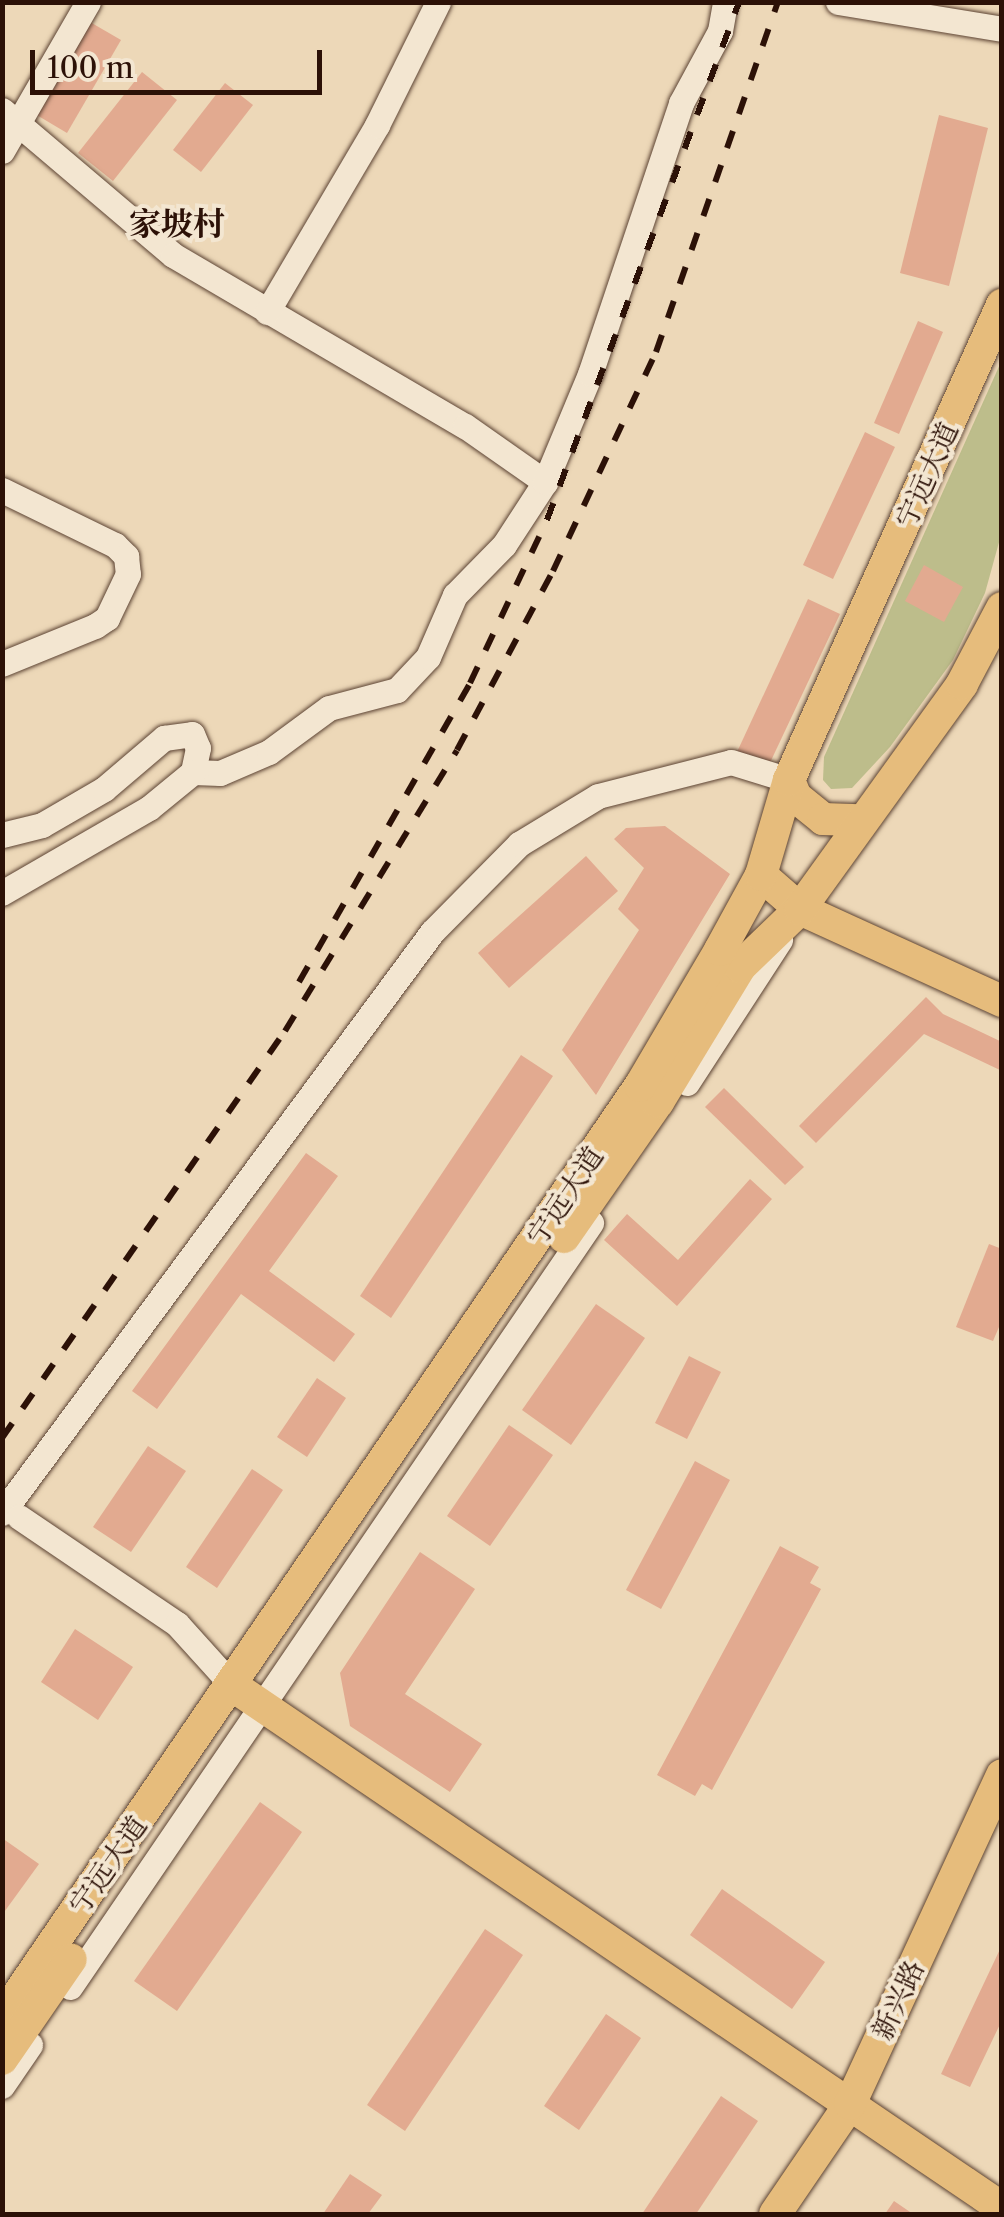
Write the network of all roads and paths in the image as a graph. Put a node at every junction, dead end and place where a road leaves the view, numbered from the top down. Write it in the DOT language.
graph roads {
  1 [pos="88,2"];
  2 [pos="438,2"];
  3 [pos="725,2"];
  4 [pos="838,2"];
  5 [pos="1002,29"];
  6 [pos="9,116"];
  7 [pos="2,150"];
  8 [pos="1002,306"];
  9 [pos="267,312"];
  10 [pos="995,338"];
  11 [pos="545,482"];
  12 [pos="2,490"];
  13 [pos="1002,608"];
  14 [pos="2,664"];
  15 [pos="193,772"];
  16 [pos="789,780"];
  17 [pos="859,820"];
  18 [pos="2,835"];
  19 [pos="761,875"];
  20 [pos="2,893"];
  21 [pos="800,908"];
  22 [pos="1002,1001"];
  23 [pos="11,1515"];
  24 [pos="249,1694"];
  25 [pos="1002,1775"];
  26 [pos="1002,1819"];
  27 [pos="2,2018"];
  28 [pos="2,2059"];
  29 [pos="2,2086"];
  30 [pos="857,2109"];
  31 [pos="1002,2208"];
  32 [pos="775,2214"];
  33 [pos="796,2214"];
  1 -- 6 [label="street"];
  2 -- 9 [label="street"];
  3 -- 11 [label="street"];
  4 -- 5 [label="street"];
  6 -- 7 [label="street"];
  6 -- 9 [label="street"];
  8 -- 10 [label="main road, 宁远大道"];
  9 -- 11 [label="street"];
  10 -- 16 [label="main road, 宁远大道"];
  11 -- 15 [label="street"];
  12 -- 14 [label="street"];
  13 -- 17 [label="main road, 宁远大道"];
  15 -- 18 [label="street"];
  15 -- 20 [label="street"];
  16 -- 17 [label="main road"];
  16 -- 19 [label="main road, 宁远大道"];
  16 -- 23 [label="street"];
  17 -- 21 [label="main road, 宁远大道"];
  19 -- 21 [label="main road"];
  19 -- 24 [label="main road, 宁远大道"];
  21 -- 22 [label="main road"];
  21 -- 24 [label="main road, 宁远大道"];
  23 -- 24 [label="street"];
  24 -- 27 [label="main road, 宁远大道"];
  24 -- 28 [label="main road, 宁远大道"];
  24 -- 29 [label="street, 宁远大道"];
  24 -- 30 [label="main road"];
  25 -- 30 [label="main road, 新兴路"];
  26 -- 30 [label="main road, 新兴路"];
  30 -- 31 [label="main road"];
  30 -- 32 [label="main road, 新兴路"];
  30 -- 33 [label="main road, 新兴路"];
}
